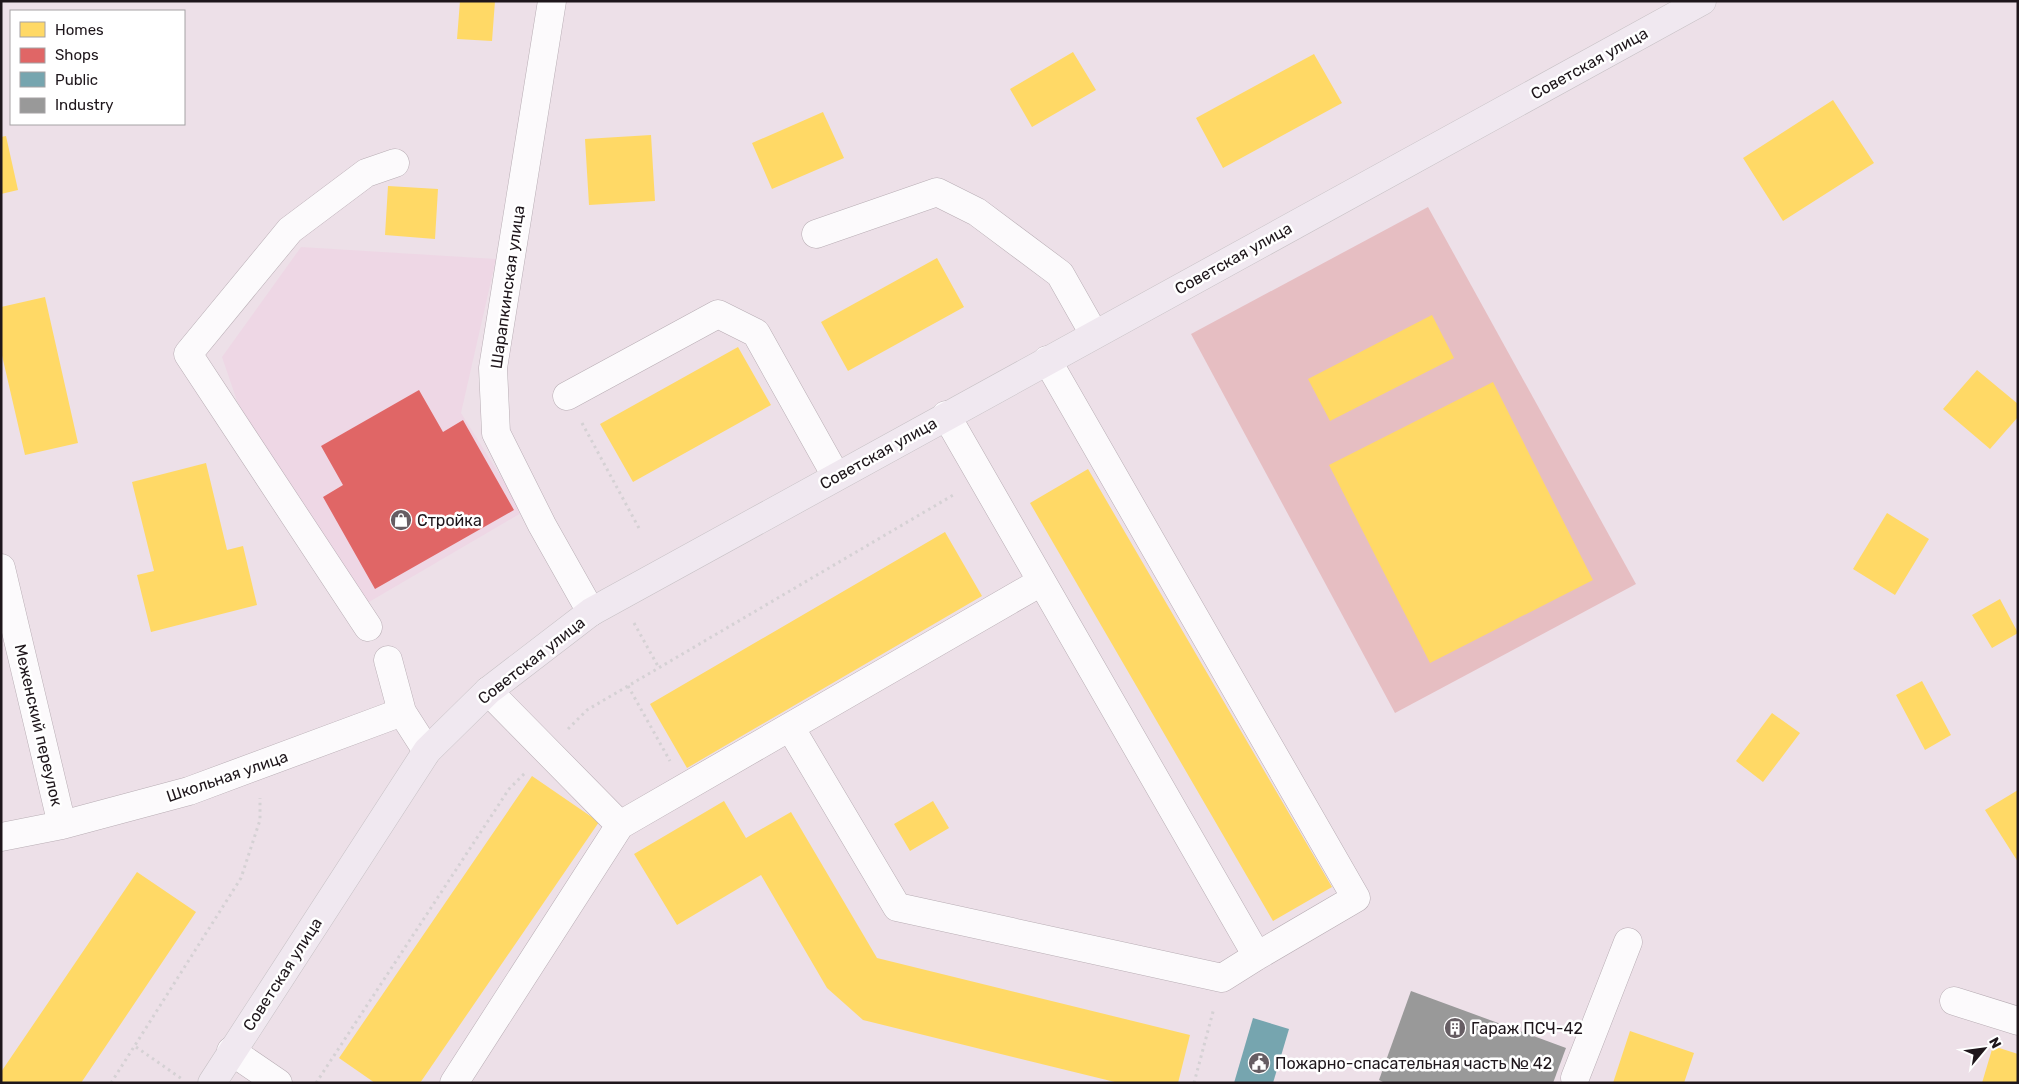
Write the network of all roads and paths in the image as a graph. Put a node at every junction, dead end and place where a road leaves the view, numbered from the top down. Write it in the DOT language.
graph roads {
  1 [pos="552,1"];
  2 [pos="1702,1"];
  3 [pos="395,163"];
  4 [pos="816,234"];
  5 [pos="1094,334"];
  6 [pos="1047,360"];
  7 [pos="567,396"];
  8 [pos="946,415"];
  9 [pos="836,476"];
  10 [pos="980,478"];
  11 [pos="640,530"];
  12 [pos="1,568"];
  13 [pos="1040,582"];
  14 [pos="591,612"];
  15 [pos="368,627"];
  16 [pos="388,660"];
  17 [pos="628,686"];
  18 [pos="488,691"];
  19 [pos="402,712"];
  20 [pos="790,727"];
  21 [pos="427,751"];
  22 [pos="546,751"];
  23 [pos="260,765"];
  24 [pos="685,788"];
  25 [pos="62,825"];
  26 [pos="620,825"];
  27 [pos="1,837"];
  28 [pos="1628,942"];
  29 [pos="1257,956"];
  30 [pos="1222,978"];
  31 [pos="1954,1001"];
  32 [pos="2018,1021"];
  33 [pos="136,1047"];
  34 [pos="231,1052"];
  35 [pos="1575,1078"];
  36 [pos="111,1083"];
  37 [pos="187,1083"];
  38 [pos="212,1083"];
  39 [pos="278,1083"];
  40 [pos="316,1083"];
  41 [pos="454,1083"];
  42 [pos="1194,1083"];
  1 -- 14 [label="street, Шарапкинская улица"];
  2 -- 5 [label="main road, Советская улица"];
  3 -- 15 [label="street"];
  4 -- 5 [label="street"];
  5 -- 6 [label="main road, Советская улица"];
  6 -- 8 [label="main road, Советская улица"];
  6 -- 29 [label="street"];
  7 -- 9 [label="street"];
  7 -- 11 [label="path"];
  8 -- 9 [label="main road, Советская улица"];
  8 -- 10 [label="street"];
  9 -- 14 [label="main road, Советская улица"];
  10 -- 13 [label="street"];
  10 -- 17 [label="path"];
  12 -- 25 [label="street, Меженский переулок"];
  13 -- 20 [label="street"];
  13 -- 29 [label="street"];
  14 -- 18 [label="main road, Советская улица"];
  16 -- 19 [label="street"];
  17 -- 22 [label="path"];
  17 -- 24 [label="path"];
  18 -- 21 [label="main road, Советская улица"];
  18 -- 22 [label="street"];
  19 -- 21 [label="street"];
  19 -- 23 [label="street, Школьная улица"];
  20 -- 24 [label="street"];
  20 -- 30 [label="street"];
  21 -- 34 [label="main road, Советская улица"];
  22 -- 26 [label="street"];
  22 -- 40 [label="path"];
  23 -- 25 [label="street, Школьная улица"];
  23 -- 33 [label="path"];
  24 -- 26 [label="street"];
  25 -- 27 [label="street, Школьная улица"];
  26 -- 41 [label="street"];
  28 -- 35 [label="street"];
  29 -- 30 [label="street"];
  30 -- 42 [label="path"];
  31 -- 32 [label="street"];
  33 -- 36 [label="path"];
  33 -- 37 [label="path"];
  34 -- 38 [label="main road, Советская улица"];
  34 -- 39 [label="street"];
}
